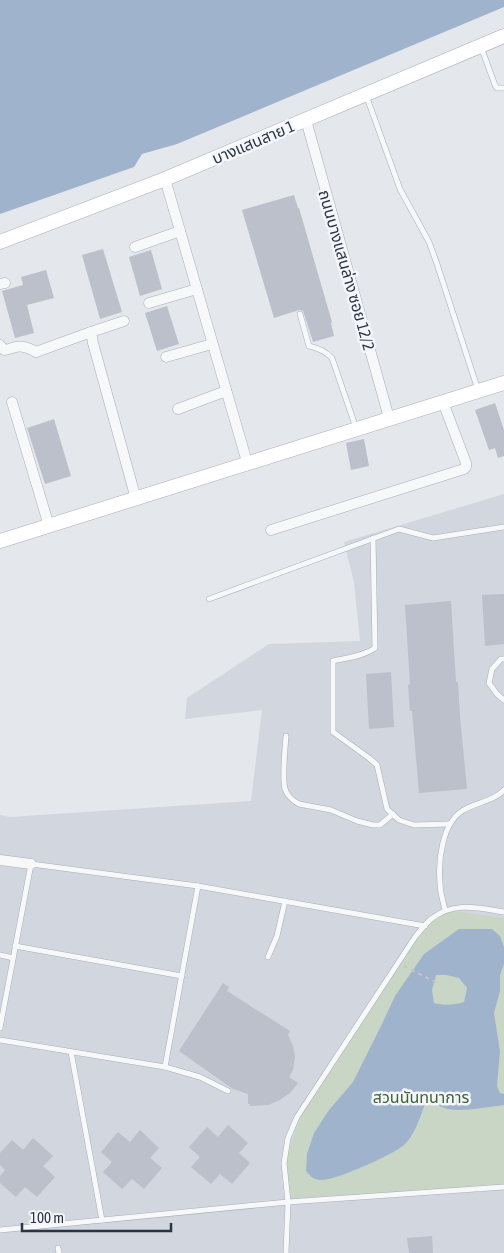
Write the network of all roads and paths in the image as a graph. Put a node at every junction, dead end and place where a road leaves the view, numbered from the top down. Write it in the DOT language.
graph roads {
  1 [pos="504,36"];
  2 [pos="480,46"];
  3 [pos="504,88"];
  4 [pos="366,95"];
  5 [pos="306,120"];
  6 [pos="165,180"];
  7 [pos="180,231"];
  8 [pos="0,242"];
  9 [pos="135,247"];
  10 [pos="197,289"];
  11 [pos="149,303"];
  12 [pos="300,314"];
  13 [pos="124,321"];
  14 [pos="91,332"];
  15 [pos="212,344"];
  16 [pos="0,345"];
  17 [pos="166,357"];
  18 [pos="504,383"];
  19 [pos="226,391"];
  20 [pos="478,391"];
  21 [pos="12,402"];
  22 [pos="443,402"];
  23 [pos="178,409"];
  24 [pos="389,418"];
  25 [pos="356,429"];
  26 [pos="247,462"];
  27 [pos="136,499"];
  28 [pos="49,526"];
  29 [pos="504,526"];
  30 [pos="271,530"];
  31 [pos="373,538"];
  32 [pos="0,541"];
  33 [pos="209,599"];
  34 [pos="504,659"];
  35 [pos="504,700"];
  36 [pos="286,736"];
  37 [pos="504,790"];
  38 [pos="392,814"];
  39 [pos="449,824"];
  40 [pos="0,860"];
  41 [pos="31,864"];
  42 [pos="198,886"];
  43 [pos="285,901"];
  44 [pos="445,910"];
  45 [pos="504,912"];
  46 [pos="425,926"];
  47 [pos="15,946"];
  48 [pos="0,955"];
  49 [pos="268,956"];
  50 [pos="13,958"];
  51 [pos="411,970"];
  52 [pos="182,976"];
  53 [pos="437,983"];
  54 [pos="0,1028"];
  55 [pos="0,1040"];
  56 [pos="71,1052"];
  57 [pos="165,1067"];
  58 [pos="228,1090"];
  59 [pos="504,1187"];
  60 [pos="288,1202"];
  61 [pos="102,1220"];
  62 [pos="0,1230"];
  63 [pos="286,1253"];
  1 -- 2 [label="street, บางแสนสาย 1"];
  2 -- 3 [label="lane"];
  2 -- 4 [label="street, บางแสนสาย 1"];
  4 -- 5 [label="street, บางแสนสาย 1"];
  4 -- 20 [label="lane"];
  5 -- 6 [label="street, บางแสนสาย 1"];
  5 -- 24 [label="street, ถนนบางแสนล่าง ซอย 12/2"];
  6 -- 7 [label="street"];
  6 -- 8 [label="street, บางแสนสาย 1"];
  7 -- 9 [label="street"];
  7 -- 10 [label="street"];
  10 -- 11 [label="street"];
  10 -- 15 [label="street"];
  12 -- 25 [label="lane"];
  13 -- 14 [label="street"];
  14 -- 16 [label="street"];
  14 -- 27 [label="street"];
  15 -- 17 [label="street"];
  15 -- 19 [label="street"];
  18 -- 20 [label="street"];
  19 -- 23 [label="street"];
  19 -- 26 [label="street"];
  20 -- 22 [label="street"];
  21 -- 28 [label="street"];
  22 -- 24 [label="street"];
  22 -- 30 [label="street"];
  24 -- 25 [label="street"];
  25 -- 26 [label="street"];
  26 -- 27 [label="street"];
  27 -- 28 [label="street"];
  28 -- 32 [label="street"];
  29 -- 31 [label="lane"];
  31 -- 33 [label="lane"];
  31 -- 38 [label="lane"];
  34 -- 35 [label="lane"];
  36 -- 38 [label="lane"];
  37 -- 39 [label="lane"];
  38 -- 39 [label="lane"];
  39 -- 44 [label="lane"];
  40 -- 41 [label="street"];
  41 -- 42 [label="lane"];
  41 -- 47 [label="lane"];
  42 -- 43 [label="lane"];
  42 -- 52 [label="lane"];
  43 -- 46 [label="lane"];
  43 -- 49 [label="lane"];
  44 -- 45 [label="lane"];
  44 -- 46 [label="lane"];
  46 -- 60 [label="lane"];
  47 -- 50 [label="lane"];
  47 -- 52 [label="lane"];
  48 -- 50 [label="lane"];
  50 -- 54 [label="lane"];
  51 -- 53 [label="path"];
  52 -- 57 [label="lane"];
  55 -- 56 [label="lane"];
  56 -- 57 [label="lane"];
  56 -- 61 [label="lane"];
  57 -- 58 [label="lane"];
  59 -- 60 [label="lane"];
  60 -- 61 [label="lane"];
  60 -- 63 [label="lane"];
  61 -- 62 [label="lane"];
}
